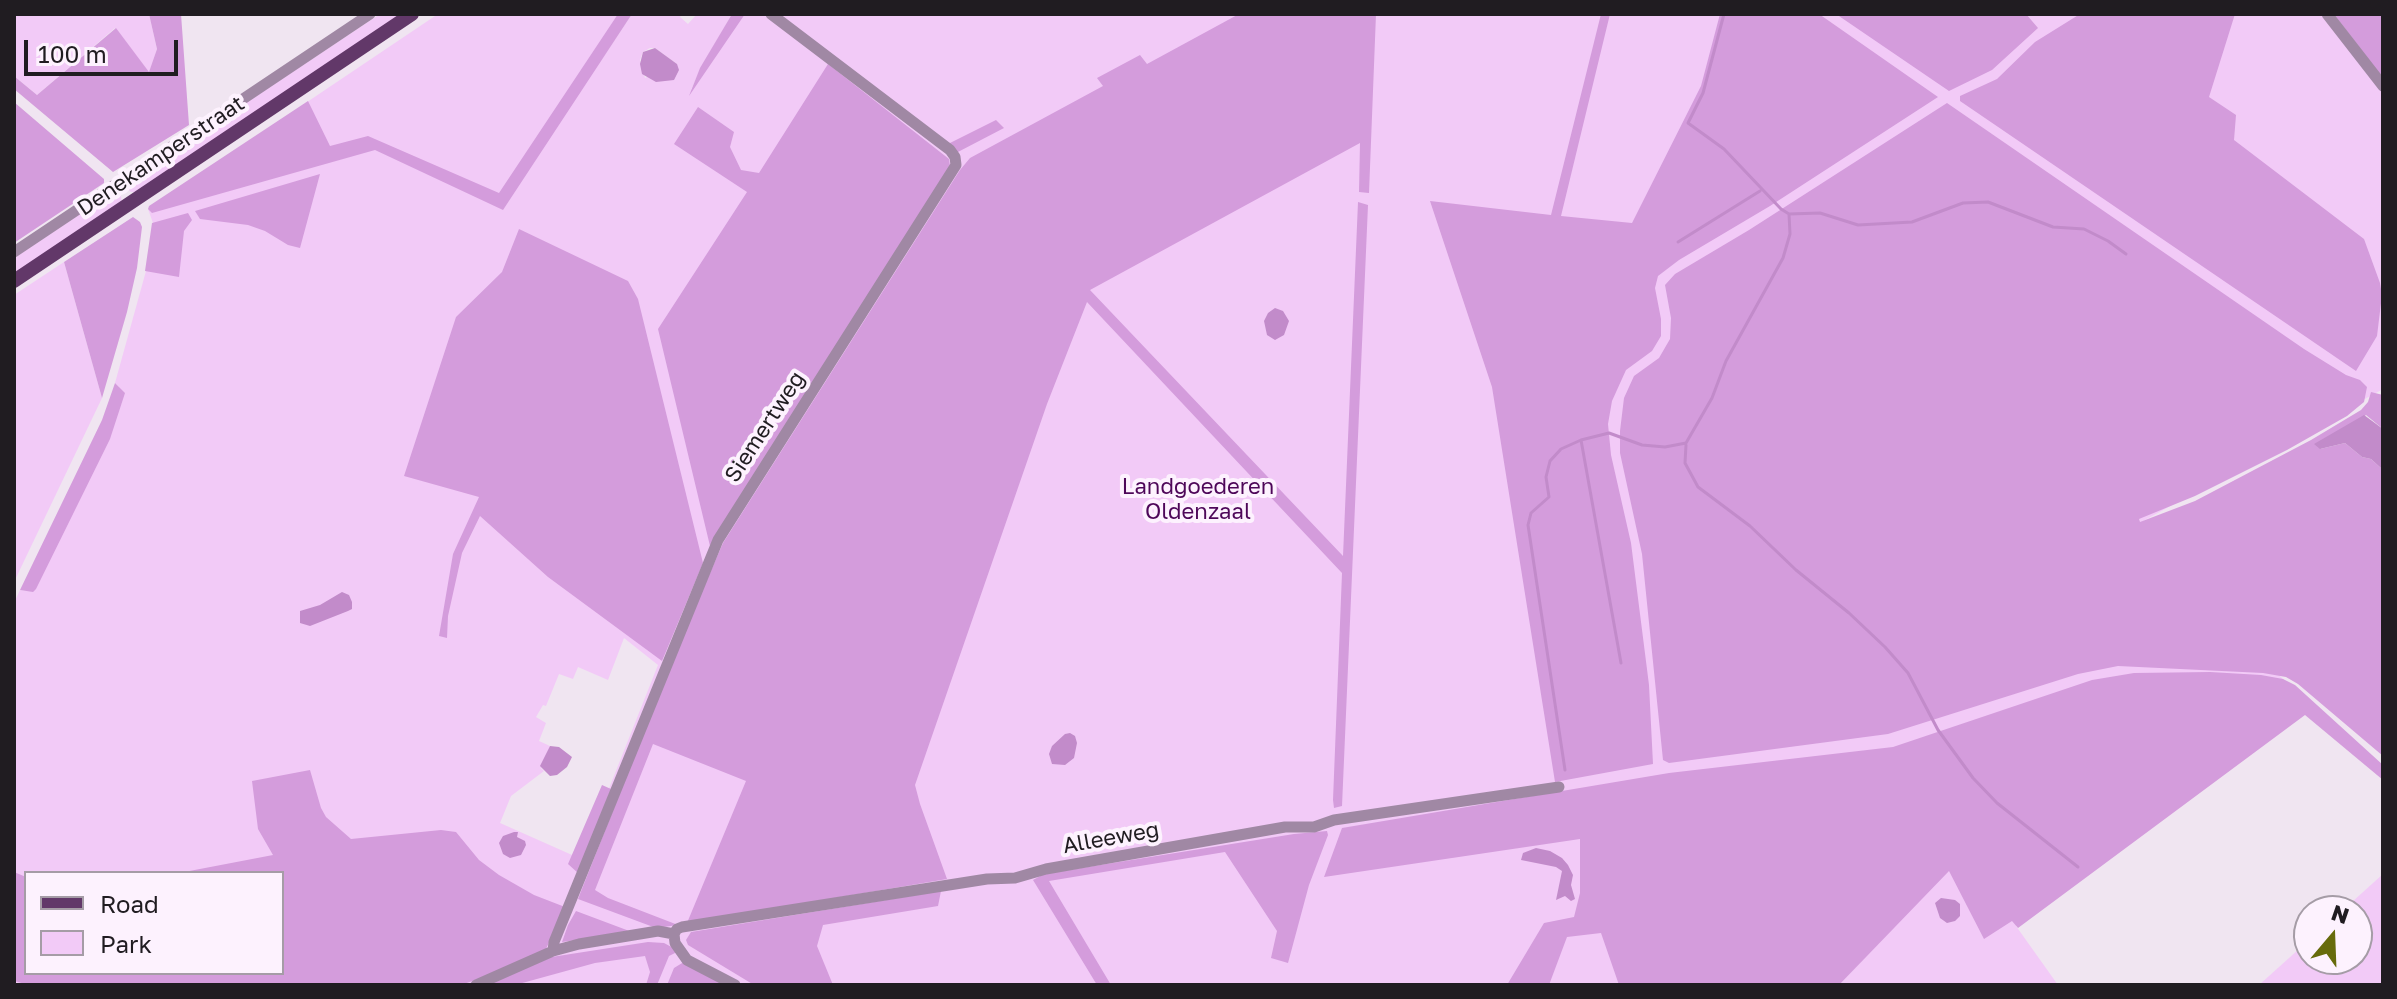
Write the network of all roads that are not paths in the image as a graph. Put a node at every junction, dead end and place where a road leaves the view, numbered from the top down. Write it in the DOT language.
graph roads {
  1 [pos="370,14"];
  2 [pos="412,14"];
  3 [pos="771,14"];
  4 [pos="2327,14"];
  5 [pos="2383,86"];
  6 [pos="14,252"];
  7 [pos="14,281"];
  8 [pos="1559,787"];
  9 [pos="674,934"];
  10 [pos="553,951"];
  11 [pos="476,985"];
  12 [pos="735,985"];
  1 -- 6 [label="street, Denekamperstraat"];
  2 -- 7 [label="main road, Denekamperstraat"];
  3 -- 10 [label="street, Siemertweg"];
  4 -- 5 [label="street"];
  8 -- 9 [label="street, Alleeweg"];
  9 -- 10 [label="street, Alleeweg"];
  9 -- 12 [label="street"];
  10 -- 11 [label="street, Alleeweg"];
}
